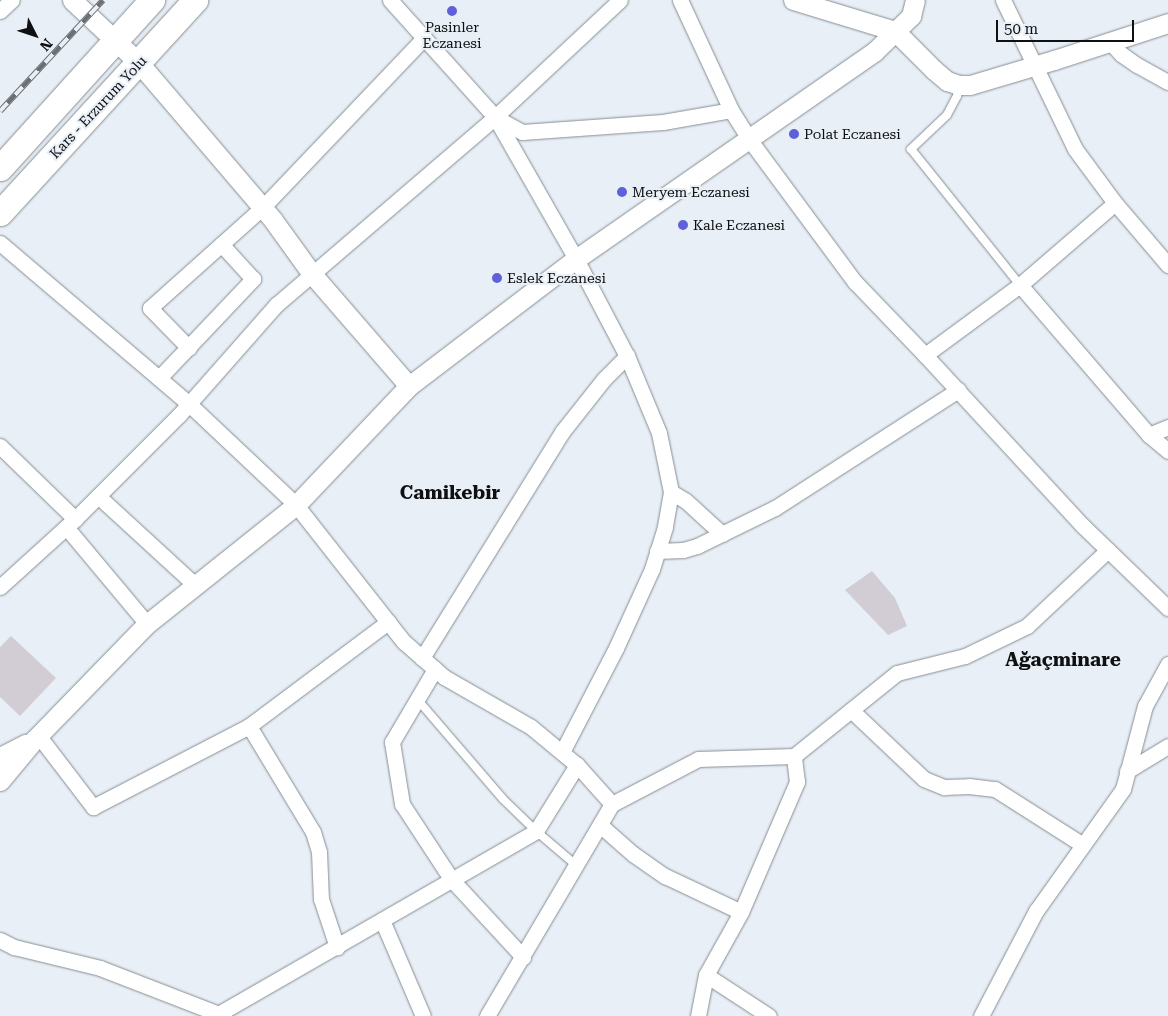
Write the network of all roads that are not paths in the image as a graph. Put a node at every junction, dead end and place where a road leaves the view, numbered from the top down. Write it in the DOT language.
graph roads {
  1 [pos="12,0"];
  2 [pos="73,0"];
  3 [pos="152,0"];
  4 [pos="195,0"];
  5 [pos="390,0"];
  6 [pos="620,0"];
  7 [pos="680,0"];
  8 [pos="793,0"];
  9 [pos="915,0"];
  10 [pos="1003,0"];
  11 [pos="0,11"];
  12 [pos="1168,23"];
  13 [pos="896,31"];
  14 [pos="424,38"];
  15 [pos="115,41"];
  16 [pos="1109,42"];
  17 [pos="138,64"];
  18 [pos="1033,66"];
  19 [pos="1168,82"];
  20 [pos="958,85"];
  21 [pos="731,110"];
  22 [pos="495,117"];
  23 [pos="749,139"];
  24 [pos="0,168"];
  25 [pos="1115,203"];
  26 [pos="262,208"];
  27 [pos="0,213"];
  28 [pos="0,243"];
  29 [pos="221,244"];
  30 [pos="576,259"];
  31 [pos="1168,265"];
  32 [pos="312,274"];
  33 [pos="1020,285"];
  34 [pos="189,348"];
  35 [pos="925,355"];
  36 [pos="627,356"];
  37 [pos="159,378"];
  38 [pos="409,386"];
  39 [pos="958,390"];
  40 [pos="189,404"];
  41 [pos="1168,427"];
  42 [pos="1149,434"];
  43 [pos="0,446"];
  44 [pos="1168,451"];
  45 [pos="671,492"];
  46 [pos="98,496"];
  47 [pos="296,505"];
  48 [pos="71,523"];
  49 [pos="722,534"];
  50 [pos="1108,550"];
  51 [pos="658,551"];
  52 [pos="195,586"];
  53 [pos="0,587"];
  54 [pos="1168,608"];
  55 [pos="388,622"];
  56 [pos="147,624"];
  57 [pos="422,658"];
  58 [pos="1168,664"];
  59 [pos="435,669"];
  60 [pos="417,699"];
  61 [pos="851,710"];
  62 [pos="249,726"];
  63 [pos="36,737"];
  64 [pos="1168,746"];
  65 [pos="3,752"];
  66 [pos="562,752"];
  67 [pos="794,756"];
  68 [pos="577,765"];
  69 [pos="1127,771"];
  70 [pos="0,781"];
  71 [pos="612,804"];
  72 [pos="600,825"];
  73 [pos="536,832"];
  74 [pos="1083,845"];
  75 [pos="576,865"];
  76 [pos="452,880"];
  77 [pos="742,912"];
  78 [pos="382,920"];
  79 [pos="0,940"];
  80 [pos="336,946"];
  81 [pos="523,957"];
  82 [pos="706,975"];
  83 [pos="222,1015"];
  84 [pos="423,1016"];
  85 [pos="487,1016"];
  86 [pos="698,1016"];
  87 [pos="770,1016"];
  88 [pos="981,1016"];
  1 -- 11 [label="street"];
  2 -- 15 [label="street"];
  3 -- 15 [label="highway"];
  4 -- 17 [label="highway, Kars - Erzurum Yolu"];
  5 -- 14 [label="street"];
  6 -- 22 [label="street"];
  7 -- 21 [label="street"];
  8 -- 13 [label="street"];
  9 -- 13 [label="street"];
  10 -- 18 [label="street"];
  12 -- 16 [label="street"];
  13 -- 20 [label="street"];
  13 -- 23 [label="street"];
  14 -- 22 [label="street"];
  14 -- 26 [label="street"];
  15 -- 17 [label="street"];
  15 -- 24 [label="highway"];
  16 -- 18 [label="street"];
  16 -- 19 [label="street"];
  17 -- 26 [label="street"];
  17 -- 27 [label="highway, Kars - Erzurum Yolu"];
  18 -- 20 [label="street"];
  18 -- 25 [label="street"];
  20 -- 33 [label="lane"];
  21 -- 22 [label="street"];
  21 -- 23 [label="street"];
  22 -- 30 [label="street"];
  22 -- 32 [label="street"];
  23 -- 30 [label="street"];
  23 -- 35 [label="street"];
  25 -- 31 [label="street"];
  25 -- 33 [label="street"];
  26 -- 29 [label="street"];
  26 -- 32 [label="street"];
  28 -- 37 [label="street"];
  29 -- 34 [label="street"];
  29 -- 34 [label="street"];
  30 -- 36 [label="street"];
  30 -- 38 [label="street"];
  32 -- 38 [label="street"];
  32 -- 40 [label="street"];
  33 -- 35 [label="street"];
  33 -- 42 [label="street"];
  34 -- 37 [label="street"];
  35 -- 39 [label="street"];
  36 -- 45 [label="street"];
  36 -- 57 [label="street"];
  37 -- 40 [label="street"];
  38 -- 47 [label="street"];
  39 -- 49 [label="street"];
  39 -- 50 [label="street"];
  40 -- 46 [label="street"];
  40 -- 47 [label="street"];
  41 -- 42 [label="street"];
  42 -- 44 [label="street"];
  43 -- 48 [label="street"];
  45 -- 49 [label="street"];
  45 -- 51 [label="street"];
  46 -- 48 [label="street"];
  46 -- 52 [label="street"];
  47 -- 52 [label="street"];
  47 -- 55 [label="street"];
  48 -- 53 [label="street"];
  48 -- 56 [label="street"];
  49 -- 51 [label="street"];
  50 -- 54 [label="street"];
  50 -- 61 [label="street"];
  51 -- 66 [label="street"];
  52 -- 56 [label="street"];
  55 -- 57 [label="street"];
  55 -- 62 [label="street"];
  56 -- 63 [label="street"];
  57 -- 59 [label="street"];
  58 -- 69 [label="street"];
  59 -- 60 [label="street"];
  59 -- 66 [label="street"];
  60 -- 73 [label="lane"];
  60 -- 76 [label="street"];
  61 -- 67 [label="street"];
  61 -- 74 [label="street"];
  62 -- 63 [label="street"];
  62 -- 80 [label="street"];
  63 -- 65 [label="street"];
  63 -- 70 [label="street"];
  64 -- 69 [label="street"];
  66 -- 68 [label="street"];
  67 -- 71 [label="street"];
  67 -- 77 [label="street"];
  68 -- 71 [label="street"];
  68 -- 73 [label="street"];
  69 -- 74 [label="street"];
  71 -- 72 [label="street"];
  72 -- 75 [label="street"];
  72 -- 77 [label="street"];
  73 -- 75 [label="lane"];
  73 -- 76 [label="street"];
  74 -- 88 [label="street"];
  75 -- 81 [label="street"];
  76 -- 78 [label="street"];
  76 -- 81 [label="street"];
  77 -- 82 [label="street"];
  78 -- 80 [label="street"];
  78 -- 84 [label="street"];
  79 -- 83 [label="street"];
  80 -- 83 [label="street"];
  81 -- 85 [label="street"];
  82 -- 86 [label="street"];
  82 -- 87 [label="street"];
}
